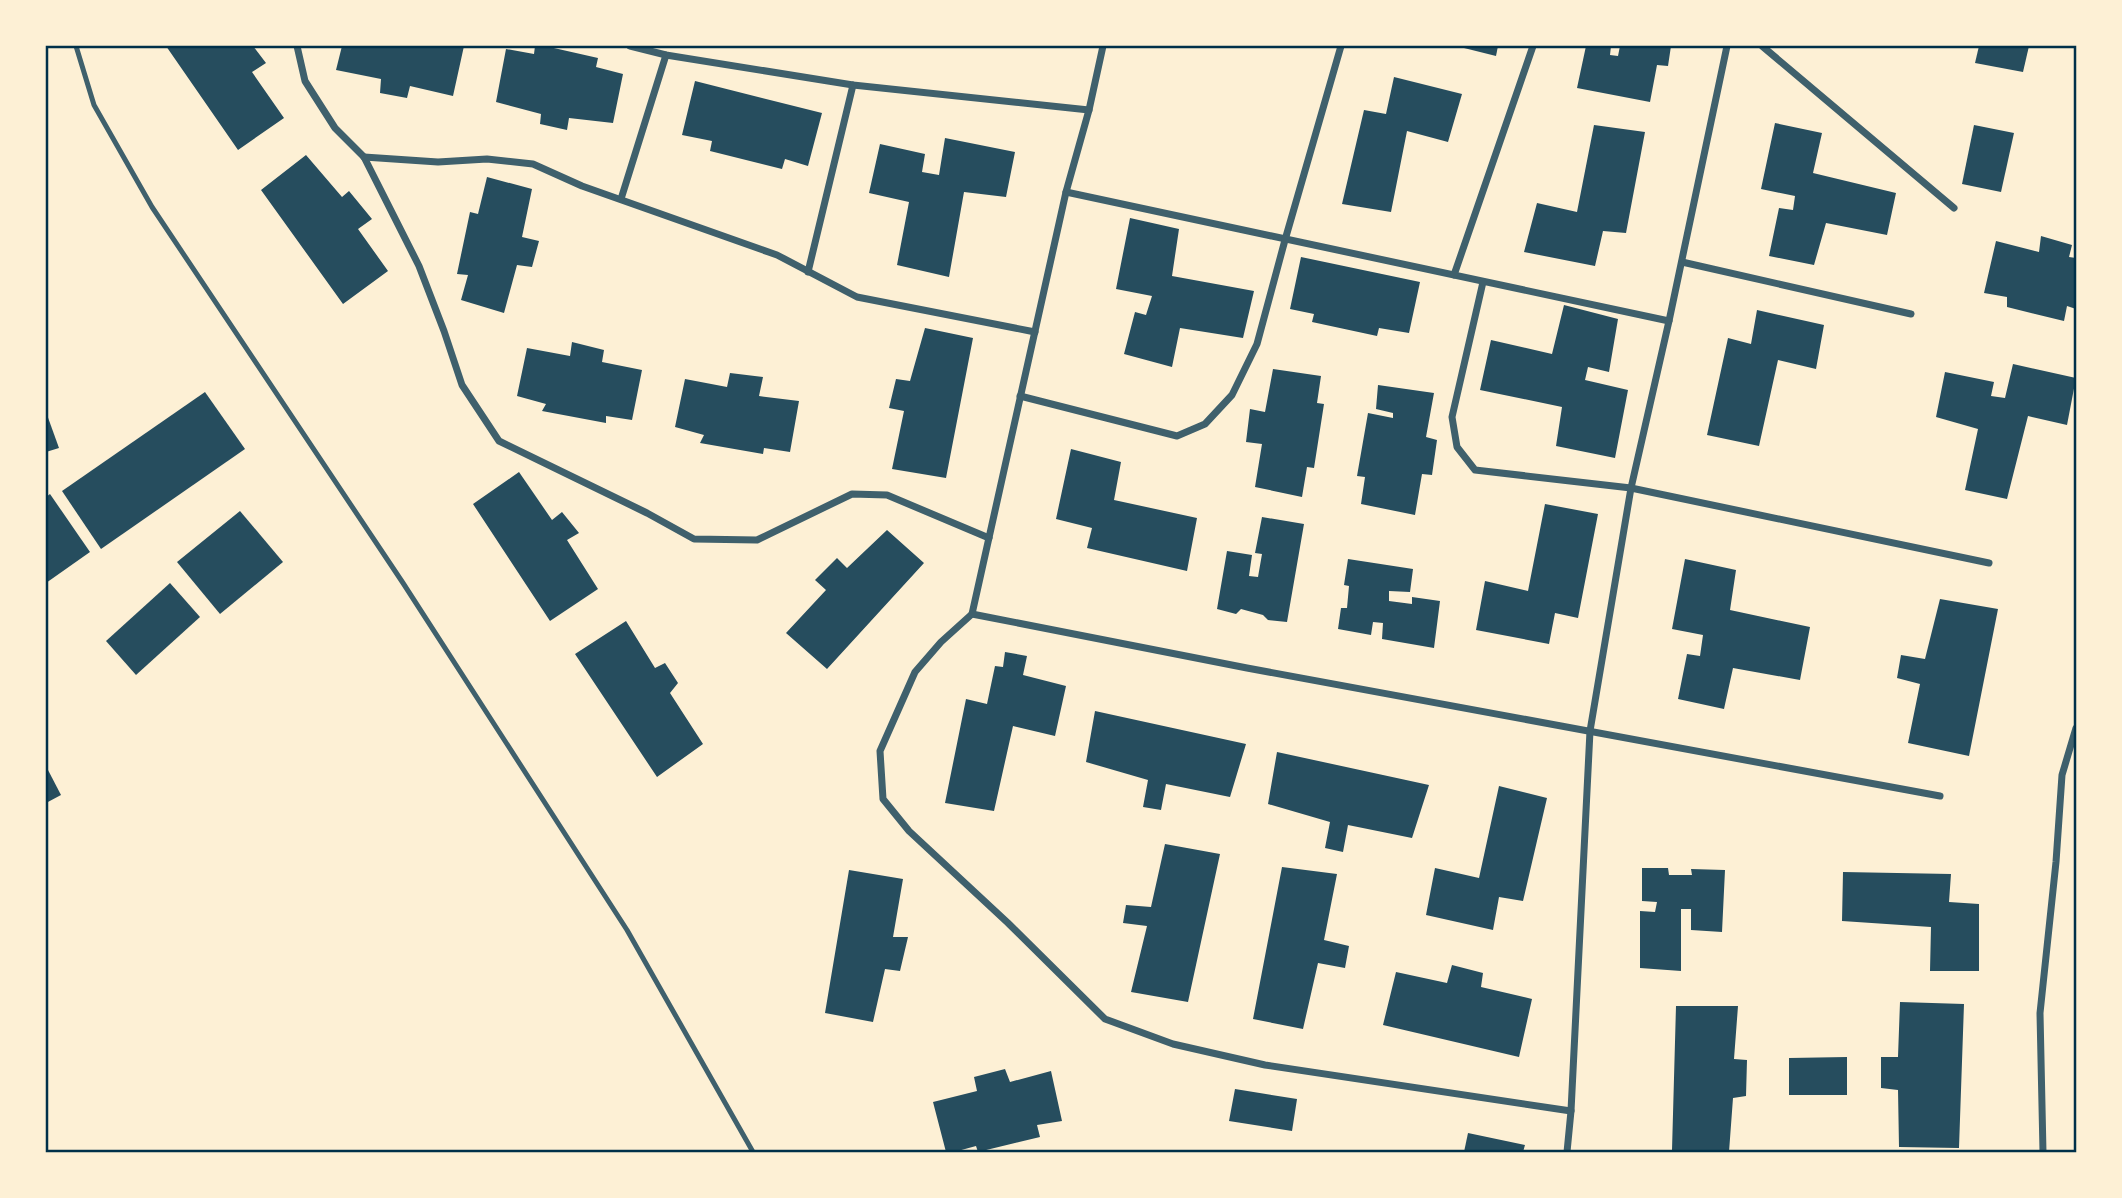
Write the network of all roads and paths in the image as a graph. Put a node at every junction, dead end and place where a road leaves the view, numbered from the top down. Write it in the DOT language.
graph roads {
  1 [pos="76,46"];
  2 [pos="297,46"];
  3 [pos="630,46"];
  4 [pos="1103,46"];
  5 [pos="1341,46"];
  6 [pos="1533,46"];
  7 [pos="1727,46"];
  8 [pos="1762,46"];
  9 [pos="666,55"];
  10 [pos="853,85"];
  11 [pos="1089,110"];
  12 [pos="364,157"];
  13 [pos="1066,192"];
  14 [pos="621,199"];
  15 [pos="1954,208"];
  16 [pos="1285,240"];
  17 [pos="1682,262"];
  18 [pos="808,272"];
  19 [pos="1454,275"];
  20 [pos="1483,282"];
  21 [pos="1911,314"];
  22 [pos="1669,321"];
  23 [pos="1035,332"];
  24 [pos="1020,396"];
  25 [pos="1631,488"];
  26 [pos="989,537"];
  27 [pos="1989,563"];
  28 [pos="972,614"];
  29 [pos="2077,728"];
  30 [pos="1590,731"];
  31 [pos="1940,796"];
  32 [pos="1571,1111"];
  33 [pos="753,1153"];
  34 [pos="1567,1153"];
  35 [pos="2043,1153"];
  1 -- 33 [label="lane"];
  2 -- 12 [label="street"];
  3 -- 9 [label="street"];
  4 -- 11 [label="street"];
  5 -- 16 [label="street"];
  6 -- 19 [label="street"];
  7 -- 17 [label="street"];
  8 -- 15 [label="street"];
  9 -- 10 [label="street"];
  9 -- 14 [label="street"];
  10 -- 11 [label="street"];
  10 -- 18 [label="street"];
  11 -- 13 [label="street"];
  12 -- 14 [label="street"];
  12 -- 26 [label="street"];
  13 -- 16 [label="street"];
  13 -- 23 [label="street"];
  14 -- 18 [label="street"];
  16 -- 19 [label="street"];
  16 -- 24 [label="street"];
  17 -- 21 [label="street"];
  17 -- 22 [label="street"];
  18 -- 23 [label="street"];
  19 -- 20 [label="street"];
  20 -- 22 [label="street"];
  20 -- 25 [label="street"];
  22 -- 25 [label="street"];
  23 -- 24 [label="street"];
  24 -- 26 [label="street"];
  25 -- 27 [label="street"];
  25 -- 30 [label="street"];
  26 -- 28 [label="street"];
  28 -- 30 [label="street"];
  28 -- 32 [label="street"];
  29 -- 35 [label="street"];
  30 -- 31 [label="street"];
  30 -- 32 [label="street"];
  32 -- 34 [label="street"];
}
